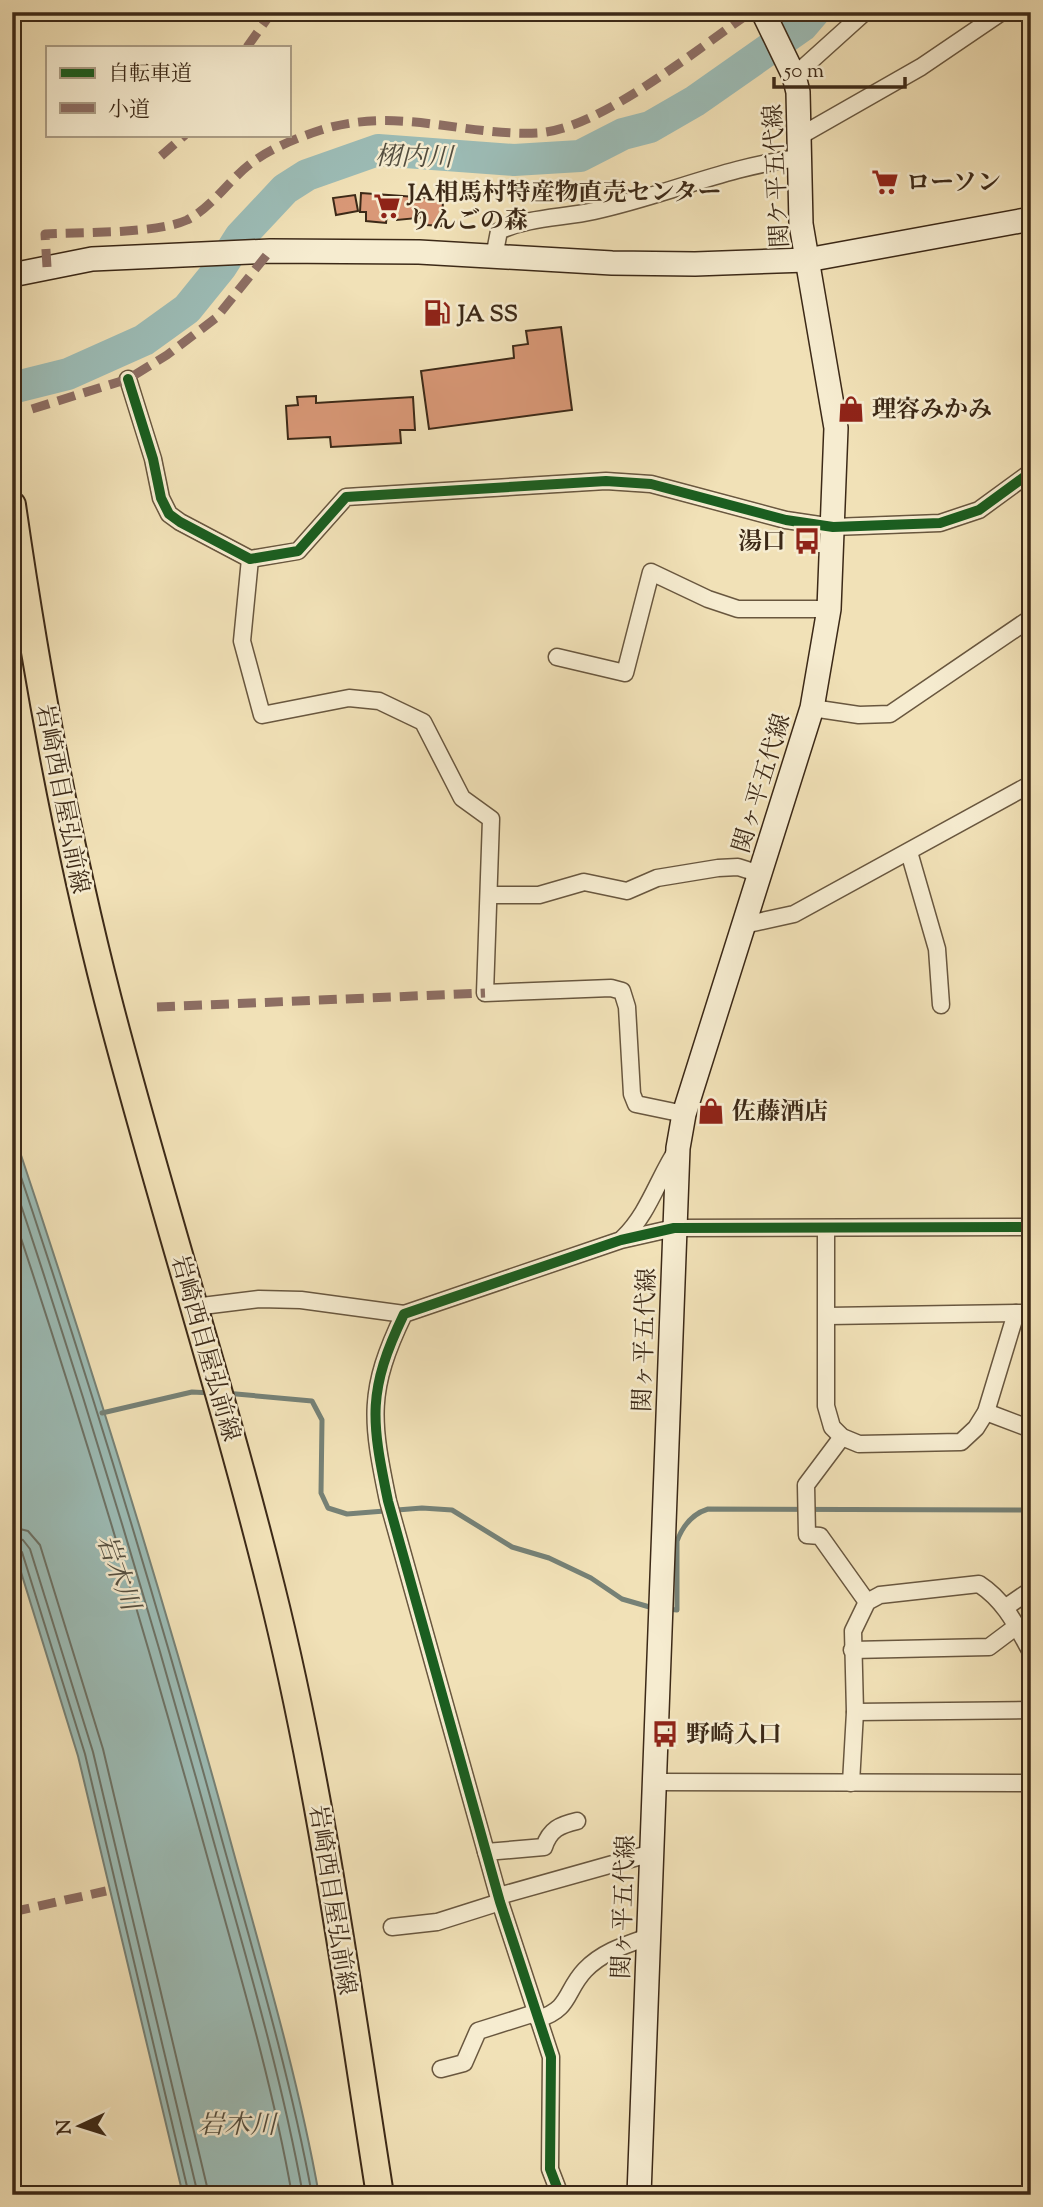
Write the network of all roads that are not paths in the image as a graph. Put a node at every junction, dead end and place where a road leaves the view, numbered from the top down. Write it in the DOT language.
graph roads {
  1 [pos="865,12"];
  2 [pos="1002,12"];
  3 [pos="763,13"];
  4 [pos="792,73"];
  5 [pos="799,147"];
  6 [pos="1031,219"];
  7 [pos="495,257"];
  8 [pos="807,260"];
  9 [pos="12,275"];
  10 [pos="128,379"];
  11 [pos="1031,472"];
  12 [pos="12,505"];
  13 [pos="833,527"];
  14 [pos="250,559"];
  15 [pos="829,608"];
  16 [pos="1031,618"];
  17 [pos="557,657"];
  18 [pos="812,708"];
  19 [pos="1031,784"];
  20 [pos="909,852"];
  21 [pos="760,874"];
  22 [pos="490,895"];
  23 [pos="744,925"];
  24 [pos="941,1005"];
  25 [pos="684,1114"];
  26 [pos="678,1148"];
  27 [pos="1031,1227"];
  28 [pos="674,1228"];
  29 [pos="826,1229"];
  30 [pos="621,1240"];
  31 [pos="194,1307"];
  32 [pos="1023,1313"];
  33 [pos="404,1314"];
  34 [pos="828,1316"];
  35 [pos="986,1412"];
  36 [pos="1031,1429"];
  37 [pos="842,1437"];
  38 [pos="1031,1590"];
  39 [pos="867,1602"];
  40 [pos="1006,1606"];
  41 [pos="1017,1626"];
  42 [pos="852,1650"];
  43 [pos="1031,1652"];
  44 [pos="1031,1710"];
  45 [pos="855,1712"];
  46 [pos="654,1782"];
  47 [pos="852,1783"];
  48 [pos="1031,1783"];
  49 [pos="577,1821"];
  50 [pos="486,1853"];
  51 [pos="652,1853"];
  52 [pos="500,1899"];
  53 [pos="392,1927"];
  54 [pos="648,1937"];
  55 [pos="536,2016"];
  56 [pos="441,2069"];
  57 [pos="380,2195"];
  58 [pos="560,2195"];
  59 [pos="639,2195"];
  1 -- 4 [label="street"];
  2 -- 5 [label="street"];
  3 -- 4 [label="main road, 関ケ平五代線"];
  4 -- 5 [label="main road, 関ケ平五代線"];
  5 -- 7 [label="street"];
  5 -- 8 [label="main road, 関ケ平五代線"];
  6 -- 8 [label="main road"];
  7 -- 8 [label="main road"];
  7 -- 9 [label="main road"];
  8 -- 13 [label="main road, 関ヶ平五代線"];
  10 -- 14 [label="street"];
  11 -- 13 [label="street"];
  12 -- 31 [label="main road, 岩崎西目屋弘前線"];
  13 -- 14 [label="street"];
  13 -- 15 [label="main road, 関ヶ平五代線"];
  14 -- 22 [label="street"];
  15 -- 17 [label="street"];
  15 -- 18 [label="main road, 関ヶ平五代線"];
  16 -- 18 [label="street"];
  18 -- 21 [label="main road, 関ヶ平五代線"];
  19 -- 20 [label="street"];
  20 -- 23 [label="street"];
  20 -- 24 [label="street"];
  21 -- 22 [label="street"];
  21 -- 23 [label="main road, 関ヶ平五代線"];
  22 -- 25 [label="street"];
  23 -- 25 [label="main road, 関ヶ平五代線"];
  25 -- 26 [label="main road, 関ヶ平五代線"];
  26 -- 28 [label="main road, 関ヶ平五代線"];
  26 -- 30 [label="street"];
  27 -- 29 [label="street"];
  28 -- 29 [label="street"];
  28 -- 30 [label="street"];
  28 -- 46 [label="main road, 関ヶ平五代線"];
  29 -- 34 [label="street"];
  30 -- 33 [label="street"];
  31 -- 33 [label="street"];
  31 -- 57 [label="main road, 岩崎西目屋弘前線"];
  32 -- 34 [label="street"];
  32 -- 35 [label="street"];
  33 -- 50 [label="street"];
  34 -- 37 [label="street"];
  35 -- 36 [label="street"];
  35 -- 37 [label="street"];
  37 -- 39 [label="street"];
  38 -- 40 [label="street"];
  39 -- 40 [label="street"];
  39 -- 42 [label="street"];
  40 -- 41 [label="street"];
  41 -- 42 [label="street"];
  41 -- 43 [label="street"];
  42 -- 45 [label="street"];
  44 -- 45 [label="street"];
  45 -- 47 [label="street"];
  46 -- 47 [label="street"];
  46 -- 51 [label="main road, 関ヶ平五代線"];
  47 -- 48 [label="street"];
  49 -- 50 [label="street"];
  50 -- 52 [label="street"];
  51 -- 52 [label="street"];
  51 -- 54 [label="main road, 関ヶ平五代線"];
  52 -- 53 [label="street"];
  52 -- 55 [label="street"];
  54 -- 55 [label="street"];
  54 -- 59 [label="main road, 関ヶ平五代線"];
  55 -- 56 [label="street"];
  55 -- 58 [label="street"];
}
